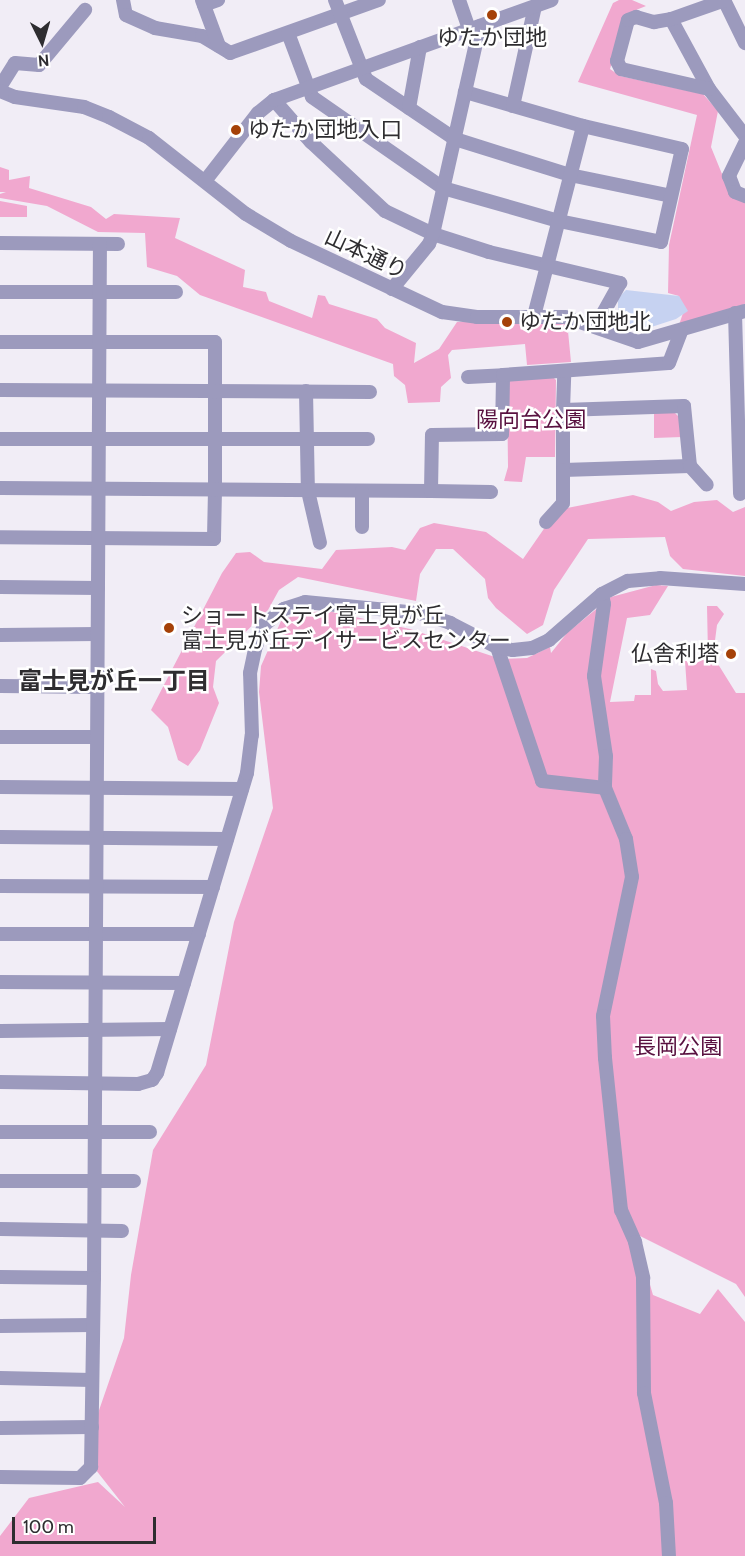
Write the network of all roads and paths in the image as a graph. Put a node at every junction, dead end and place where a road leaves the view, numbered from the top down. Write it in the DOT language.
graph roads {
  1 [pos="123,0"];
  2 [pos="218,0"];
  3 [pos="335,0"];
  4 [pos="379,0"];
  5 [pos="459,0"];
  6 [pos="552,0"];
  7 [pos="724,0"];
  8 [pos="203,3"];
  9 [pos="532,4"];
  10 [pos="85,10"];
  11 [pos="340,14"];
  12 [pos="672,19"];
  13 [pos="475,27"];
  14 [pos="288,33"];
  15 [pos="745,43"];
  16 [pos="219,46"];
  17 [pos="420,47"];
  18 [pos="359,68"];
  19 [pos="307,87"];
  20 [pos="0,89"];
  21 [pos="709,89"];
  22 [pos="465,92"];
  23 [pos="274,100"];
  24 [pos="513,106"];
  25 [pos="409,108"];
  26 [pos="583,126"];
  27 [pos="745,136"];
  28 [pos="454,139"];
  29 [pos="745,143"];
  30 [pos="570,175"];
  31 [pos="205,181"];
  32 [pos="443,188"];
  33 [pos="671,195"];
  34 [pos="745,196"];
  35 [pos="559,221"];
  36 [pos="433,234"];
  37 [pos="0,243"];
  38 [pos="100,244"];
  39 [pos="118,244"];
  40 [pos="548,268"];
  41 [pos="392,289"];
  42 [pos="0,292"];
  43 [pos="100,292"];
  44 [pos="176,292"];
  45 [pos="740,312"];
  46 [pos="534,316"];
  47 [pos="596,326"];
  48 [pos="681,332"];
  49 [pos="0,342"];
  50 [pos="100,342"];
  51 [pos="564,372"];
  52 [pos="503,375"];
  53 [pos="468,377"];
  54 [pos="741,380"];
  55 [pos="0,390"];
  56 [pos="99,390"];
  57 [pos="214,391"];
  58 [pos="306,391"];
  59 [pos="370,392"];
  60 [pos="563,410"];
  61 [pos="0,439"];
  62 [pos="99,439"];
  63 [pos="368,439"];
  64 [pos="307,440"];
  65 [pos="215,441"];
  66 [pos="690,466"];
  67 [pos="562,470"];
  68 [pos="707,486"];
  69 [pos="0,488"];
  70 [pos="99,489"];
  71 [pos="215,490"];
  72 [pos="308,491"];
  73 [pos="362,491"];
  74 [pos="431,491"];
  75 [pos="491,492"];
  76 [pos="740,494"];
  77 [pos="546,522"];
  78 [pos="362,527"];
  79 [pos="0,537"];
  80 [pos="98,538"];
  81 [pos="320,543"];
  82 [pos="745,584"];
  83 [pos="0,587"];
  84 [pos="98,588"];
  85 [pos="602,594"];
  86 [pos="98,634"];
  87 [pos="0,635"];
  88 [pos="497,647"];
  89 [pos="0,686"];
  90 [pos="97,687"];
  91 [pos="0,737"];
  92 [pos="97,737"];
  93 [pos="0,787"];
  94 [pos="96,788"];
  95 [pos="605,788"];
  96 [pos="242,789"];
  97 [pos="0,837"];
  98 [pos="96,839"];
  99 [pos="227,839"];
  100 [pos="0,886"];
  101 [pos="96,886"];
  102 [pos="213,887"];
  103 [pos="95,933"];
  104 [pos="0,934"];
  105 [pos="199,934"];
  106 [pos="0,982"];
  107 [pos="95,983"];
  108 [pos="184,983"];
  109 [pos="170,1029"];
  110 [pos="95,1030"];
  111 [pos="0,1031"];
  112 [pos="0,1082"];
  113 [pos="94,1083"];
  114 [pos="0,1132"];
  115 [pos="150,1132"];
  116 [pos="94,1133"];
  117 [pos="0,1181"];
  118 [pos="134,1181"];
  119 [pos="94,1182"];
  120 [pos="0,1229"];
  121 [pos="94,1230"];
  122 [pos="122,1231"];
  123 [pos="0,1277"];
  124 [pos="94,1278"];
  125 [pos="93,1325"];
  126 [pos="0,1326"];
  127 [pos="0,1378"];
  128 [pos="92,1380"];
  129 [pos="92,1427"];
  130 [pos="0,1428"];
  131 [pos="0,1477"];
  132 [pos="669,1556"];
  1 -- 16 [label="street"];
  2 -- 8 [label="street"];
  3 -- 11 [label="street"];
  4 -- 11 [label="street"];
  5 -- 13 [label="street"];
  6 -- 9 [label="street"];
  7 -- 12 [label="street"];
  7 -- 15 [label="street"];
  8 -- 16 [label="street"];
  9 -- 13 [label="street"];
  9 -- 24 [label="street"];
  10 -- 20 [label="street"];
  11 -- 14 [label="street"];
  11 -- 18 [label="street"];
  12 -- 21 [label="street"];
  12 -- 21 [label="street"];
  13 -- 17 [label="street"];
  13 -- 22 [label="street"];
  14 -- 16 [label="street"];
  14 -- 19 [label="street"];
  17 -- 18 [label="street"];
  17 -- 25 [label="street"];
  18 -- 19 [label="street"];
  18 -- 25 [label="street"];
  19 -- 23 [label="street"];
  19 -- 32 [label="street"];
  20 -- 31 [label="street, 山本通り"];
  21 -- 27 [label="street"];
  22 -- 24 [label="street"];
  22 -- 28 [label="street"];
  23 -- 31 [label="street"];
  23 -- 36 [label="street"];
  24 -- 26 [label="street"];
  25 -- 28 [label="street"];
  26 -- 30 [label="street"];
  26 -- 33 [label="street"];
  28 -- 30 [label="street"];
  28 -- 32 [label="street"];
  29 -- 34 [label="street"];
  30 -- 33 [label="street"];
  30 -- 35 [label="street"];
  31 -- 41 [label="street, 山本通り"];
  32 -- 35 [label="street"];
  32 -- 36 [label="street"];
  33 -- 35 [label="street"];
  35 -- 40 [label="street"];
  36 -- 40 [label="street"];
  36 -- 41 [label="street"];
  37 -- 38 [label="street"];
  38 -- 39 [label="street"];
  38 -- 43 [label="street"];
  40 -- 46 [label="street"];
  40 -- 47 [label="street"];
  41 -- 46 [label="street, 山本通り"];
  42 -- 43 [label="street"];
  43 -- 44 [label="street"];
  43 -- 50 [label="street"];
  45 -- 48 [label="street, 山本通り"];
  45 -- 54 [label="street"];
  46 -- 47 [label="street, 山本通り"];
  47 -- 48 [label="street, 山本通り"];
  48 -- 51 [label="street"];
  49 -- 50 [label="street"];
  50 -- 56 [label="street"];
  50 -- 57 [label="street"];
  51 -- 52 [label="street"];
  51 -- 60 [label="street"];
  52 -- 53 [label="street"];
  52 -- 74 [label="street"];
  54 -- 76 [label="street"];
  55 -- 56 [label="street"];
  56 -- 57 [label="street"];
  56 -- 62 [label="street"];
  57 -- 58 [label="street"];
  57 -- 65 [label="street"];
  58 -- 59 [label="street"];
  58 -- 64 [label="street"];
  60 -- 66 [label="street"];
  60 -- 67 [label="street"];
  61 -- 62 [label="street"];
  62 -- 65 [label="street"];
  62 -- 70 [label="street"];
  63 -- 64 [label="street"];
  64 -- 65 [label="street"];
  64 -- 72 [label="street"];
  65 -- 71 [label="street"];
  66 -- 67 [label="street"];
  66 -- 68 [label="street"];
  67 -- 77 [label="street"];
  69 -- 70 [label="street"];
  70 -- 71 [label="street"];
  70 -- 80 [label="street"];
  71 -- 72 [label="street"];
  71 -- 80 [label="street"];
  72 -- 73 [label="street"];
  72 -- 81 [label="street"];
  73 -- 74 [label="street"];
  73 -- 78 [label="street"];
  74 -- 75 [label="street"];
  79 -- 80 [label="street"];
  80 -- 84 [label="street"];
  82 -- 85 [label="street"];
  83 -- 84 [label="street"];
  84 -- 86 [label="street"];
  85 -- 88 [label="street"];
  85 -- 95 [label="street"];
  86 -- 87 [label="street"];
  86 -- 90 [label="street"];
  88 -- 95 [label="street"];
  88 -- 96 [label="street"];
  89 -- 90 [label="street"];
  90 -- 92 [label="street"];
  91 -- 92 [label="street"];
  92 -- 94 [label="street"];
  93 -- 94 [label="street"];
  94 -- 96 [label="street"];
  94 -- 98 [label="street"];
  95 -- 132 [label="street"];
  96 -- 99 [label="street"];
  97 -- 98 [label="street"];
  98 -- 99 [label="street"];
  98 -- 101 [label="street"];
  99 -- 102 [label="street"];
  100 -- 101 [label="street"];
  101 -- 102 [label="street"];
  101 -- 103 [label="street"];
  102 -- 105 [label="street"];
  103 -- 104 [label="street"];
  103 -- 105 [label="street"];
  103 -- 107 [label="street"];
  105 -- 108 [label="street"];
  106 -- 107 [label="street"];
  107 -- 108 [label="street"];
  107 -- 110 [label="street"];
  108 -- 109 [label="street"];
  109 -- 110 [label="street"];
  109 -- 113 [label="street"];
  110 -- 111 [label="street"];
  110 -- 113 [label="street"];
  112 -- 113 [label="street"];
  113 -- 116 [label="street"];
  114 -- 116 [label="street"];
  115 -- 116 [label="street"];
  116 -- 119 [label="street"];
  117 -- 119 [label="street"];
  118 -- 119 [label="street"];
  119 -- 121 [label="street"];
  120 -- 121 [label="street"];
  121 -- 122 [label="street"];
  121 -- 124 [label="street"];
  123 -- 124 [label="street"];
  124 -- 125 [label="street"];
  125 -- 126 [label="street"];
  125 -- 128 [label="street"];
  127 -- 128 [label="street"];
  128 -- 129 [label="street"];
  129 -- 130 [label="street"];
  129 -- 131 [label="street"];
}
